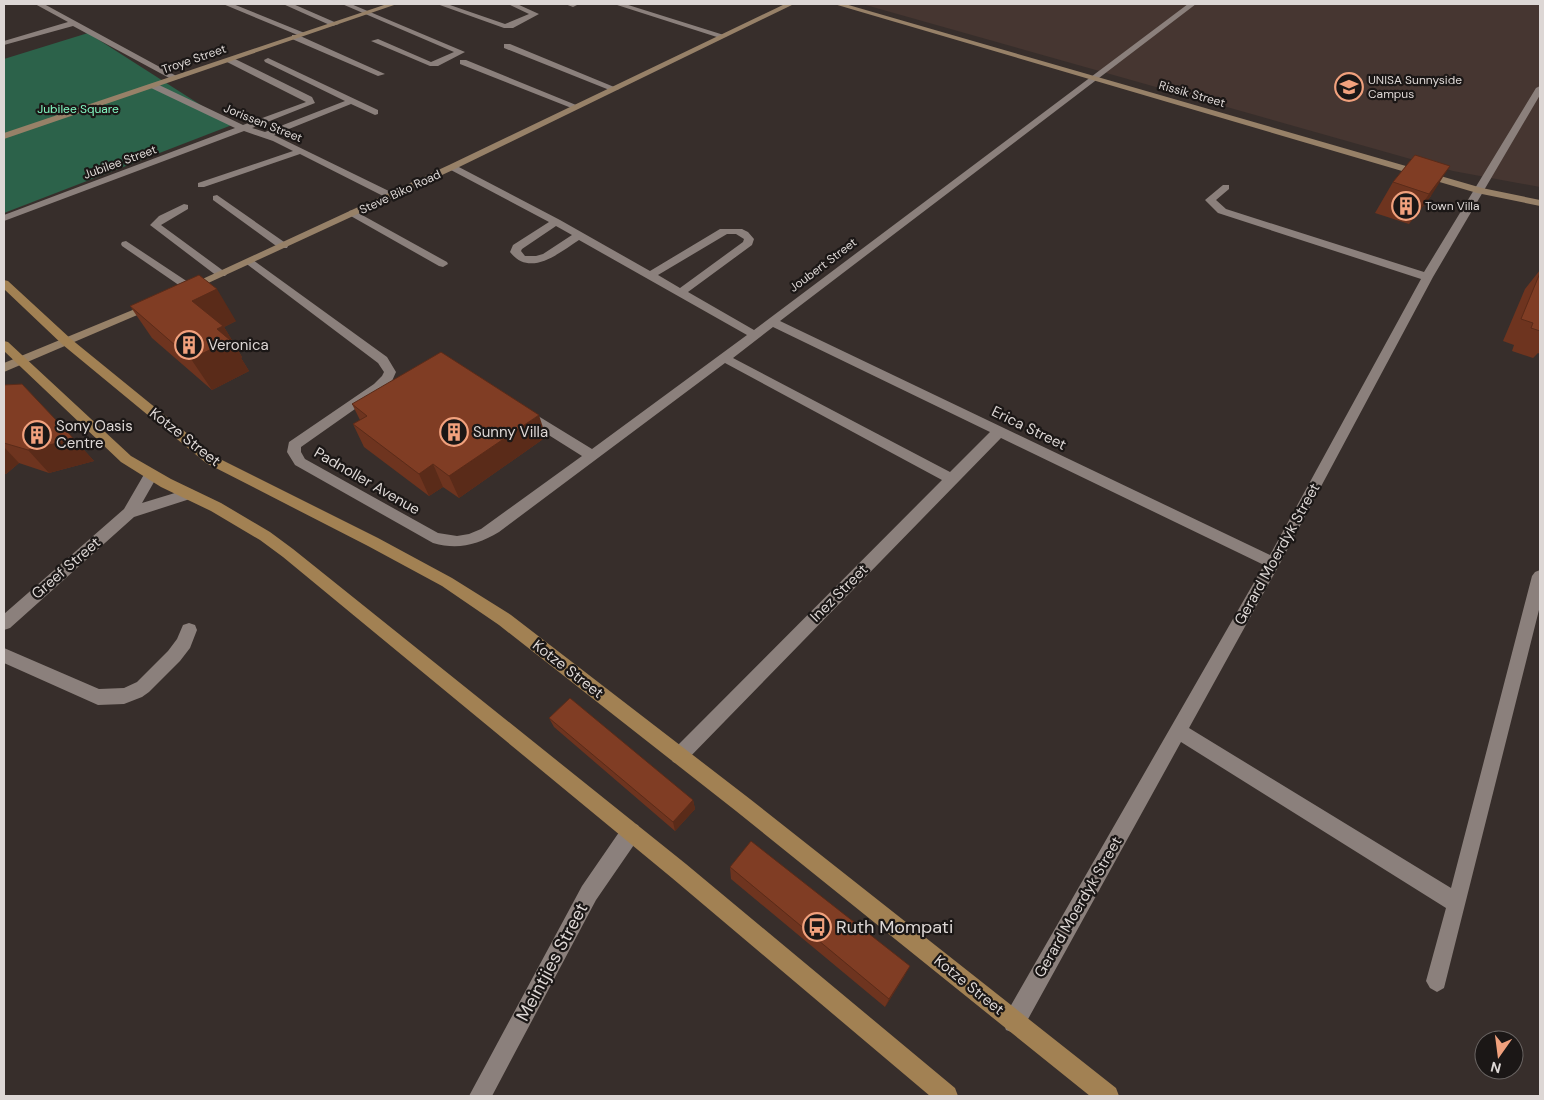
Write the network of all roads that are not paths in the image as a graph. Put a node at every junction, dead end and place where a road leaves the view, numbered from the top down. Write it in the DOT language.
graph roads {
  1 [pos="40,4"];
  2 [pos="228,4"];
  3 [pos="287,4"];
  4 [pos="345,4"];
  5 [pos="393,4"];
  6 [pos="441,4"];
  7 [pos="511,4"];
  8 [pos="618,4"];
  9 [pos="790,4"];
  10 [pos="838,4"];
  11 [pos="1192,4"];
  12 [pos="367,12"];
  13 [pos="74,23"];
  14 [pos="335,24"];
  15 [pos="299,36"];
  16 [pos="723,36"];
  17 [pos="375,41"];
  18 [pos="4,43"];
  19 [pos="507,46"];
  20 [pos="230,60"];
  21 [pos="268,60"];
  22 [pos="463,62"];
  23 [pos="381,74"];
  24 [pos="176,78"];
  25 [pos="1092,78"];
  26 [pos="154,86"];
  27 [pos="615,88"];
  28 [pos="1540,88"];
  29 [pos="351,101"];
  30 [pos="577,107"];
  31 [pos="375,112"];
  32 [pos="245,129"];
  33 [pos="266,135"];
  34 [pos="4,136"];
  35 [pos="301,151"];
  36 [pos="452,167"];
  37 [pos="201,185"];
  38 [pos="1226,187"];
  39 [pos="1480,191"];
  40 [pos="391,196"];
  41 [pos="216,198"];
  42 [pos="1540,203"];
  43 [pos="184,207"];
  44 [pos="353,213"];
  45 [pos="4,218"];
  46 [pos="556,222"];
  47 [pos="579,235"];
  48 [pos="126,244"];
  49 [pos="283,246"];
  50 [pos="249,262"];
  51 [pos="443,264"];
  52 [pos="221,274"];
  53 [pos="650,275"];
  54 [pos="1427,277"];
  55 [pos="4,283"];
  56 [pos="185,290"];
  57 [pos="680,292"];
  58 [pos="163,300"];
  59 [pos="772,322"];
  60 [pos="755,335"];
  61 [pos="67,342"];
  62 [pos="4,345"];
  63 [pos="724,358"];
  64 [pos="21,360"];
  65 [pos="4,368"];
  66 [pos="510,404"];
  67 [pos="999,431"];
  68 [pos="592,455"];
  69 [pos="151,475"];
  70 [pos="951,479"];
  71 [pos="188,494"];
  72 [pos="129,513"];
  73 [pos="466,541"];
  74 [pos="1273,563"];
  75 [pos="1540,576"];
  76 [pos="4,623"];
  77 [pos="189,630"];
  78 [pos="4,655"];
  79 [pos="1179,731"];
  80 [pos="679,756"];
  81 [pos="631,832"];
  82 [pos="1457,903"];
  83 [pos="1437,981"];
  84 [pos="1014,1022"];
  85 [pos="480,1096"];
  86 [pos="947,1096"];
  87 [pos="1108,1096"];
  1 -- 13 [label="street"];
  2 -- 15 [label="street"];
  3 -- 14 [label="street"];
  4 -- 12 [label="street"];
  5 -- 12 [label="main road, Troye Street"];
  6 -- 7 [label="street"];
  8 -- 16 [label="street"];
  9 -- 16 [label="main road, Steve Biko Road"];
  10 -- 25 [label="main road, Rissik Street"];
  11 -- 25 [label="street, Joubert Street"];
  12 -- 14 [label="main road, Troye Street"];
  12 -- 17 [label="street"];
  13 -- 18 [label="street"];
  13 -- 24 [label="street"];
  14 -- 15 [label="main road, Troye Street"];
  15 -- 20 [label="main road, Troye Street"];
  15 -- 23 [label="street"];
  16 -- 27 [label="main road, Steve Biko Road"];
  19 -- 27 [label="street"];
  20 -- 24 [label="main road, Troye Street"];
  20 -- 32 [label="street, Jubilee Street"];
  21 -- 29 [label="street"];
  22 -- 30 [label="street"];
  24 -- 26 [label="main road, Troye Street"];
  25 -- 39 [label="main road, Rissik Street"];
  25 -- 59 [label="street, Joubert Street"];
  26 -- 32 [label="street, Jorissen Street"];
  26 -- 34 [label="main road, Troye Street"];
  27 -- 30 [label="main road, Steve Biko Road"];
  28 -- 39 [label="street, Gerard Moerdyk Street"];
  29 -- 31 [label="street"];
  29 -- 33 [label="street"];
  30 -- 36 [label="main road, Steve Biko Road"];
  32 -- 33 [label="street, Jorissen Street"];
  32 -- 45 [label="street, Jubilee Street"];
  33 -- 35 [label="street, Jorissen Street"];
  35 -- 37 [label="street"];
  35 -- 40 [label="street, Jorissen Street"];
  36 -- 40 [label="main road, Steve Biko Road"];
  36 -- 46 [label="street"];
  38 -- 54 [label="street"];
  39 -- 42 [label="main road, Rissik Street"];
  39 -- 54 [label="street, Gerard Moerdyk Street"];
  40 -- 44 [label="main road, Steve Biko Road"];
  41 -- 49 [label="street"];
  43 -- 52 [label="street"];
  44 -- 49 [label="main road, Steve Biko Road"];
  44 -- 51 [label="street"];
  46 -- 47 [label="street"];
  46 -- 47 [label="street"];
  47 -- 53 [label="street"];
  48 -- 56 [label="street"];
  49 -- 50 [label="main road, Steve Biko Road"];
  50 -- 52 [label="main road, Steve Biko Road"];
  50 -- 73 [label="street, Padnoller Avenue"];
  52 -- 56 [label="main road, Steve Biko Road"];
  53 -- 57 [label="street"];
  53 -- 57 [label="street"];
  54 -- 74 [label="street, Gerard Moerdyk Street"];
  55 -- 61 [label="main road, Kotze Street"];
  57 -- 60 [label="street"];
  58 -- 61 [label="main road"];
  59 -- 60 [label="street, Joubert Street"];
  59 -- 67 [label="street, Erica Street"];
  60 -- 63 [label="street, Joubert Street"];
  61 -- 64 [label="main road"];
  61 -- 80 [label="main road, Kotze Street"];
  62 -- 64 [label="main road"];
  63 -- 68 [label="street, Joubert Street"];
  63 -- 70 [label="street"];
  64 -- 65 [label="main road"];
  64 -- 69 [label="main road"];
  66 -- 68 [label="street"];
  67 -- 70 [label="street, Inez Street"];
  67 -- 74 [label="street, Erica Street"];
  68 -- 73 [label="street, Joubert Street"];
  69 -- 71 [label="main road"];
  69 -- 72 [label="street, Greef Street"];
  70 -- 80 [label="street, Inez Street"];
  71 -- 72 [label="street, Greef Street"];
  71 -- 81 [label="main road"];
  72 -- 76 [label="street, Greef Street"];
  74 -- 79 [label="street, Gerard Moerdyk Street"];
  75 -- 82 [label="street"];
  77 -- 78 [label="street"];
  79 -- 82 [label="street"];
  79 -- 84 [label="street, Gerard Moerdyk Street"];
  80 -- 84 [label="main road, Kotze Street"];
  81 -- 85 [label="street, Meintjies Street"];
  81 -- 86 [label="main road"];
  82 -- 83 [label="street"];
  84 -- 87 [label="main road, Kotze Street"];
}
